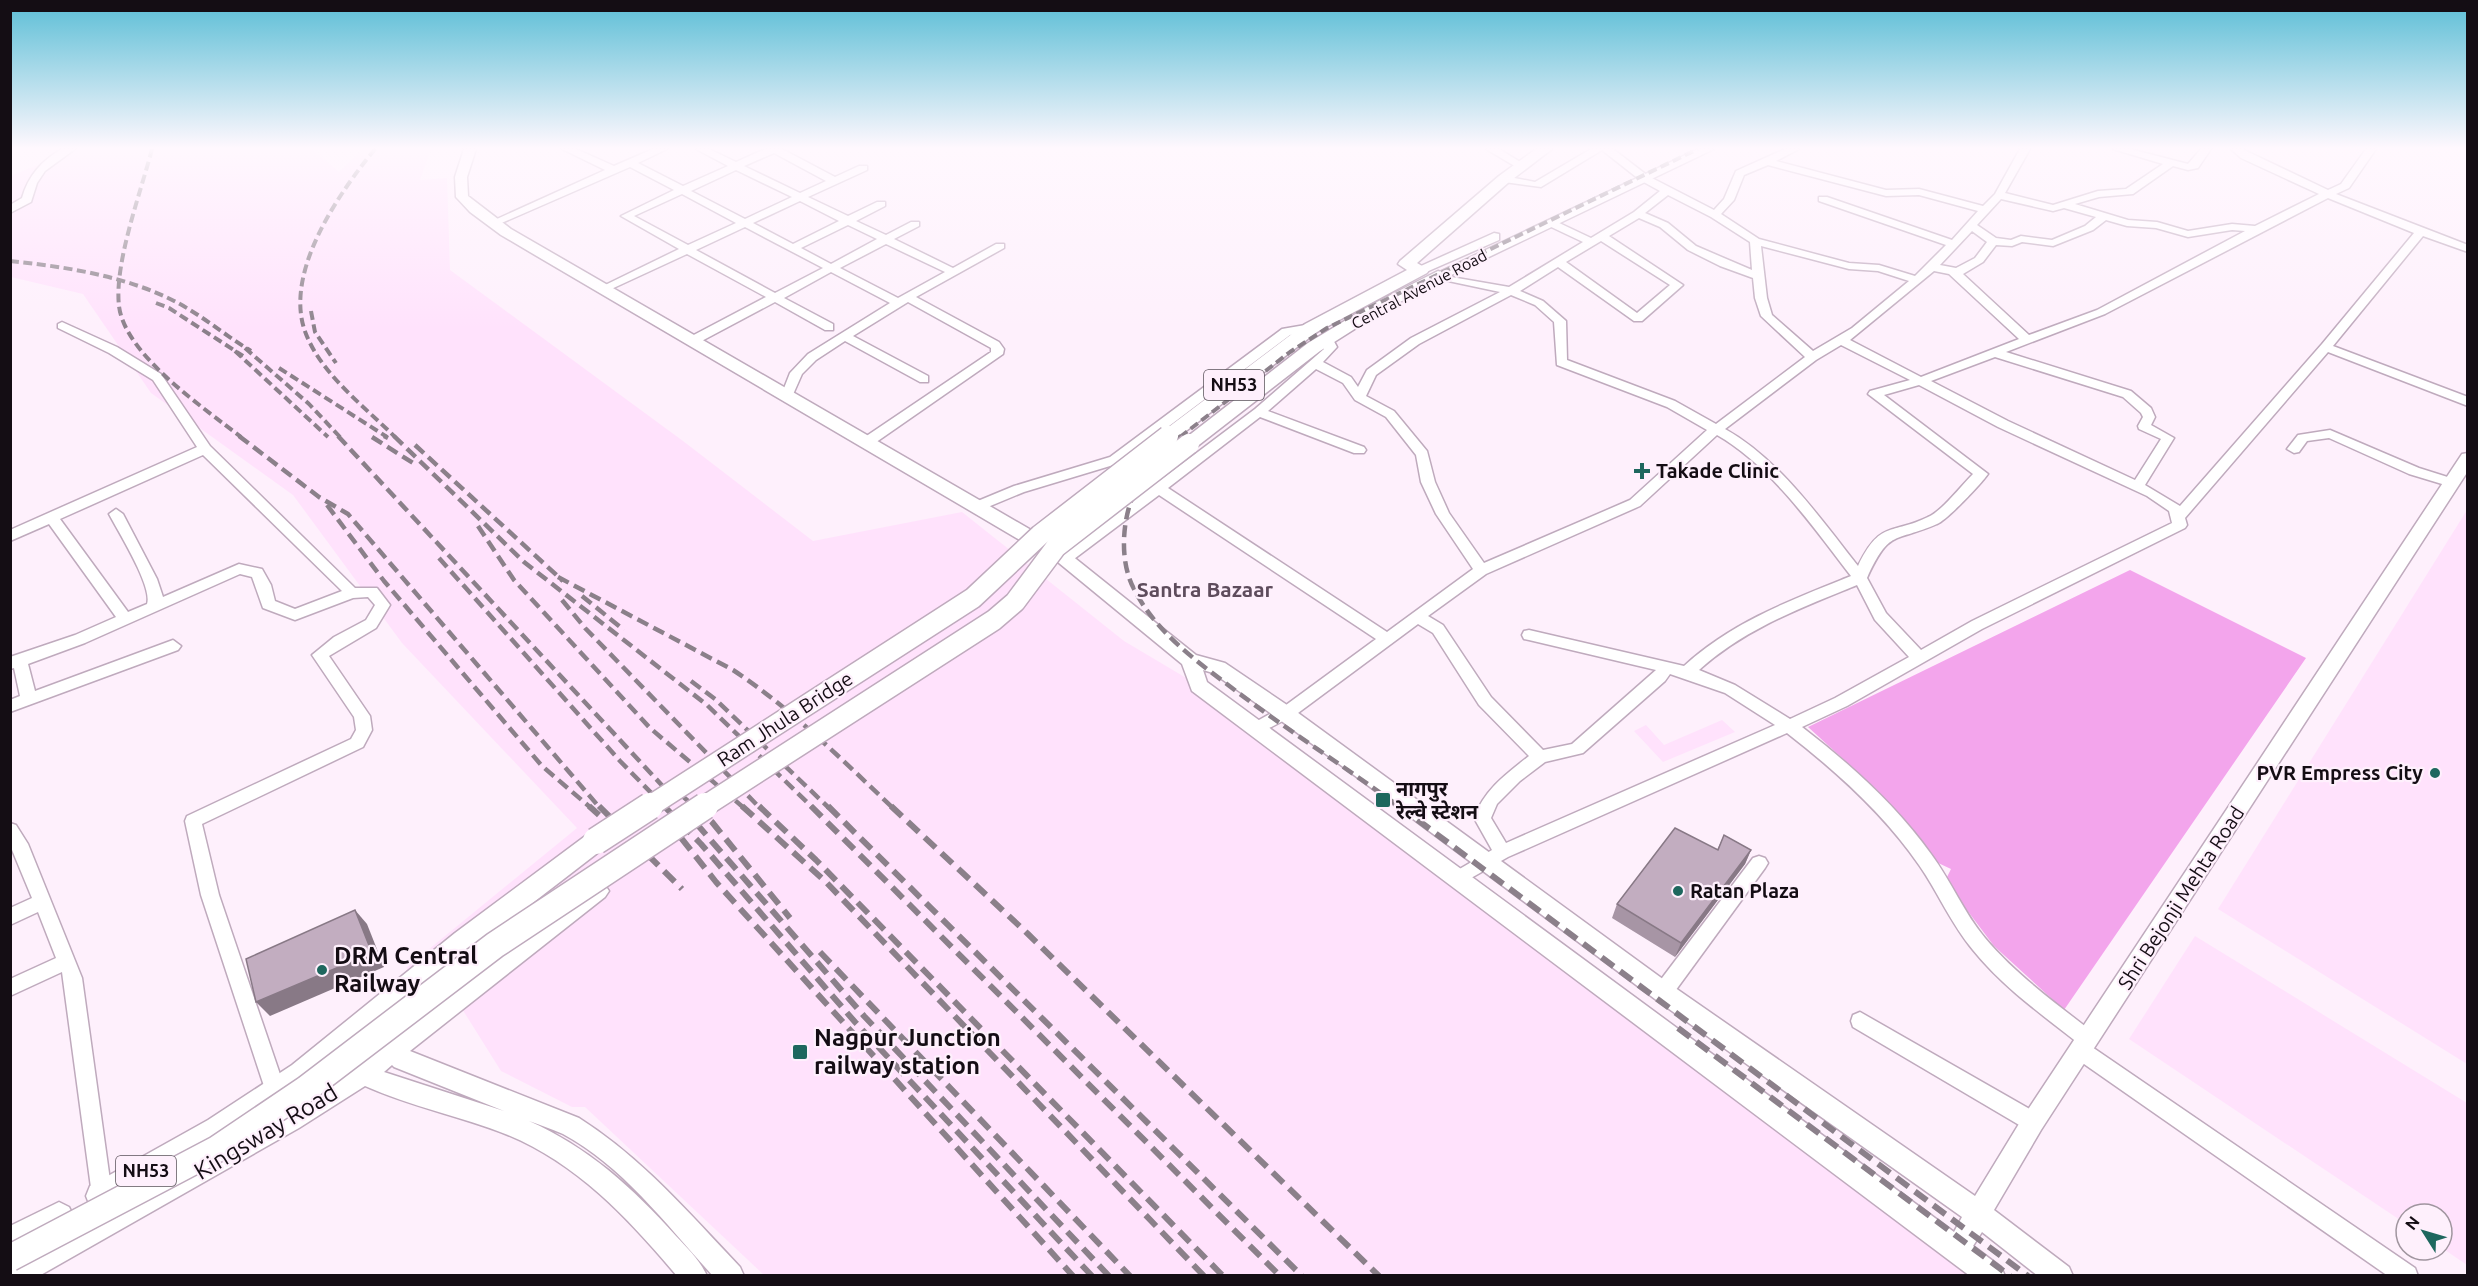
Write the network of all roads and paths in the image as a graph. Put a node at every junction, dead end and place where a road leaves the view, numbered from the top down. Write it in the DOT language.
graph roads {
  1 [pos="476,209"];
  2 [pos="525,209"];
  3 [pos="642,209"];
  4 [pos="718,209"];
  5 [pos="775,209"];
  6 [pos="823,209"];
  7 [pos="870,209"];
  8 [pos="1473,209"];
  9 [pos="1555,209"];
  10 [pos="1577,209"];
  11 [pos="1645,209"];
  12 [pos="1703,209"];
  13 [pos="1720,209"];
  14 [pos="1852,209"];
  15 [pos="1981,209"];
  16 [pos="2080,209"];
  17 [pos="2299,209"];
  18 [pos="2364,209"];
  19 [pos="2369,209"];
  20 [pos="1985,210"];
  21 [pos="1638,214"];
  22 [pos="1714,215"];
  23 [pos="2104,216"];
  24 [pos="847,220"];
  25 [pos="493,223"];
  26 [pos="745,223"];
  27 [pos="1551,223"];
  28 [pos="915,224"];
  29 [pos="1971,225"];
  30 [pos="2257,229"];
  31 [pos="2421,231"];
  32 [pos="886,239"];
  33 [pos="1596,239"];
  34 [pos="1755,241"];
  35 [pos="1993,241"];
  36 [pos="2468,243"];
  37 [pos="1954,244"];
  38 [pos="1000,246"];
  39 [pos="793,248"];
  40 [pos="688,249"];
  41 [pos="2468,249"];
  42 [pos="1559,262"];
  43 [pos="832,267"];
  44 [pos="1412,267"];
  45 [pos="1932,267"];
  46 [pos="1953,271"];
  47 [pos="953,272"];
  48 [pos="1438,276"];
  49 [pos="1760,277"];
  50 [pos="1917,280"];
  51 [pos="603,289"];
  52 [pos="1511,291"];
  53 [pos="775,298"];
  54 [pos="902,300"];
  55 [pos="62,326"];
  56 [pos="829,327"];
  57 [pos="1305,332"];
  58 [pos="844,336"];
  59 [pos="2026,339"];
  60 [pos="1841,340"];
  61 [pos="692,341"];
  62 [pos="2326,347"];
  63 [pos="1319,350"];
  64 [pos="1992,352"];
  65 [pos="1812,357"];
  66 [pos="924,379"];
  67 [pos="1918,382"];
  68 [pos="787,396"];
  69 [pos="1359,397"];
  70 [pos="2468,402"];
  71 [pos="1259,412"];
  72 [pos="1719,429"];
  73 [pos="867,442"];
  74 [pos="205,449"];
  75 [pos="2294,449"];
  76 [pos="1359,450"];
  77 [pos="2468,458"];
  78 [pos="1115,460"];
  79 [pos="2452,483"];
  80 [pos="2137,486"];
  81 [pos="1160,489"];
  82 [pos="978,506"];
  83 [pos="116,514"];
  84 [pos="2178,517"];
  85 [pos="52,518"];
  86 [pos="10,536"];
  87 [pos="1065,560"];
  88 [pos="1481,570"];
  89 [pos="1860,578"];
  90 [pos="352,593"];
  91 [pos="153,607"];
  92 [pos="1416,616"];
  93 [pos="125,619"];
  94 [pos="1529,635"];
  95 [pos="1385,638"];
  96 [pos="173,646"];
  97 [pos="1920,659"];
  98 [pos="1190,660"];
  99 [pos="15,662"];
  100 [pos="1667,666"];
  101 [pos="1687,672"];
  102 [pos="26,700"];
  103 [pos="10,706"];
  104 [pos="1282,712"];
  105 [pos="1789,726"];
  106 [pos="1256,729"];
  107 [pos="1540,757"];
  108 [pos="10,830"];
  109 [pos="1494,856"];
  110 [pos="623,859"];
  111 [pos="1759,863"];
  112 [pos="1456,879"];
  113 [pos="42,902"];
  114 [pos="10,917"];
  115 [pos="67,961"];
  116 [pos="10,988"];
  117 [pos="1663,992"];
  118 [pos="1860,1021"];
  119 [pos="356,1032"];
  120 [pos="2085,1045"];
  121 [pos="329,1054"];
  122 [pos="396,1055"];
  123 [pos="374,1078"];
  124 [pos="276,1092"];
  125 [pos="2033,1122"];
  126 [pos="102,1195"];
  127 [pos="1980,1215"];
  128 [pos="10,1242"];
  129 [pos="1957,1250"];
  130 [pos="10,1258"];
  131 [pos="12,1275"];
  132 [pos="694,1275"];
  133 [pos="731,1275"];
  134 [pos="1992,1275"];
  135 [pos="2060,1275"];
  136 [pos="2407,1275"];
  1 -- 25 [label="main road"];
  2 -- 25 [label="street"];
  3 -- 40 [label="street"];
  4 -- 26 [label="street"];
  5 -- 26 [label="street"];
  6 -- 24 [label="street"];
  7 -- 24 [label="street"];
  8 -- 44 [label="highway, NH53"];
  9 -- 44 [label="main road, Central Avenue Road"];
  10 -- 27 [label="main road, Central Avenue Road"];
  11 -- 21 [label="street"];
  12 -- 22 [label="street"];
  13 -- 22 [label="street"];
  14 -- 37 [label="street"];
  15 -- 20 [label="street"];
  16 -- 23 [label="street"];
  17 -- 30 [label="street"];
  18 -- 31 [label="street"];
  19 -- 36 [label="street"];
  20 -- 29 [label="street"];
  21 -- 33 [label="street"];
  21 -- 49 [label="street"];
  22 -- 34 [label="street"];
  23 -- 30 [label="street"];
  23 -- 35 [label="street"];
  24 -- 32 [label="street"];
  24 -- 39 [label="street"];
  25 -- 51 [label="main road"];
  26 -- 39 [label="street"];
  26 -- 40 [label="street"];
  27 -- 33 [label="street"];
  27 -- 48 [label="main road, Central Avenue Road"];
  28 -- 32 [label="street"];
  29 -- 35 [label="street"];
  29 -- 37 [label="street"];
  30 -- 59 [label="street"];
  31 -- 41 [label="street"];
  31 -- 62 [label="street"];
  32 -- 43 [label="street"];
  32 -- 47 [label="street"];
  33 -- 42 [label="street"];
  33 -- 42 [label="street"];
  34 -- 49 [label="street"];
  34 -- 50 [label="street"];
  35 -- 46 [label="street"];
  37 -- 45 [label="street"];
  38 -- 47 [label="street"];
  39 -- 43 [label="street"];
  40 -- 51 [label="street"];
  40 -- 53 [label="street"];
  42 -- 52 [label="street"];
  43 -- 53 [label="street"];
  43 -- 54 [label="street"];
  44 -- 48 [label="highway"];
  44 -- 57 [label="highway, NH53"];
  45 -- 46 [label="street"];
  45 -- 50 [label="street"];
  46 -- 59 [label="street"];
  47 -- 54 [label="street"];
  48 -- 52 [label="street"];
  48 -- 63 [label="highway, Central Avenue Road"];
  49 -- 65 [label="street"];
  50 -- 60 [label="street"];
  51 -- 61 [label="main road"];
  52 -- 69 [label="street"];
  52 -- 72 [label="street"];
  53 -- 56 [label="street"];
  53 -- 61 [label="street"];
  54 -- 58 [label="street"];
  54 -- 73 [label="street"];
  55 -- 74 [label="street"];
  57 -- 78 [label="street"];
  57 -- 119 [label="highway, Ram Jhula Bridge / NH53, bridge"];
  58 -- 66 [label="street"];
  58 -- 68 [label="street"];
  59 -- 64 [label="street"];
  60 -- 65 [label="street"];
  60 -- 67 [label="street"];
  61 -- 68 [label="main road"];
  62 -- 70 [label="street"];
  62 -- 84 [label="street"];
  63 -- 69 [label="street"];
  63 -- 71 [label="street"];
  63 -- 110 [label="highway, Ram Jhula Bridge / NH53, bridge"];
  64 -- 67 [label="street"];
  64 -- 80 [label="street"];
  65 -- 72 [label="street"];
  67 -- 80 [label="street"];
  67 -- 89 [label="street"];
  68 -- 73 [label="main road"];
  69 -- 88 [label="street"];
  71 -- 76 [label="street"];
  71 -- 81 [label="street"];
  72 -- 88 [label="street"];
  72 -- 89 [label="street"];
  73 -- 82 [label="main road"];
  74 -- 85 [label="street"];
  74 -- 90 [label="street"];
  75 -- 79 [label="street"];
  77 -- 79 [label="main road, Shri Bejonji Mehta Road"];
  78 -- 81 [label="street"];
  78 -- 82 [label="street"];
  79 -- 120 [label="main road, Shri Bejonji Mehta Road"];
  80 -- 84 [label="street"];
  81 -- 87 [label="street"];
  81 -- 95 [label="street"];
  82 -- 87 [label="main road"];
  83 -- 91 [label="street"];
  84 -- 97 [label="street"];
  85 -- 86 [label="street"];
  85 -- 93 [label="street"];
  87 -- 98 [label="main road"];
  88 -- 92 [label="street"];
  89 -- 97 [label="street"];
  89 -- 101 [label="street"];
  90 -- 91 [label="street"];
  90 -- 124 [label="street"];
  91 -- 93 [label="street"];
  92 -- 95 [label="street"];
  92 -- 107 [label="street"];
  93 -- 99 [label="street"];
  94 -- 100 [label="street"];
  95 -- 104 [label="street"];
  96 -- 102 [label="street"];
  97 -- 105 [label="street"];
  98 -- 104 [label="main road"];
  98 -- 106 [label="main road"];
  99 -- 102 [label="street"];
  100 -- 101 [label="street"];
  100 -- 107 [label="street"];
  101 -- 105 [label="street"];
  102 -- 103 [label="street"];
  104 -- 106 [label="street"];
  104 -- 109 [label="main road"];
  105 -- 109 [label="street"];
  105 -- 120 [label="street"];
  106 -- 112 [label="main road"];
  107 -- 109 [label="street"];
  108 -- 113 [label="street"];
  109 -- 112 [label="street"];
  109 -- 117 [label="main road"];
  110 -- 122 [label="main road, bridge"];
  110 -- 130 [label="highway, Ram Jhula Bridge, bridge"];
  111 -- 117 [label="street"];
  112 -- 129 [label="main road"];
  113 -- 114 [label="street"];
  113 -- 115 [label="street"];
  115 -- 116 [label="street"];
  115 -- 126 [label="street"];
  117 -- 127 [label="main road"];
  118 -- 125 [label="street"];
  119 -- 121 [label="highway, Ram Jhula Bridge"];
  119 -- 122 [label="main road"];
  120 -- 125 [label="main road, Shri Bejonji Mehta Road"];
  120 -- 136 [label="street"];
  121 -- 123 [label="main road"];
  121 -- 124 [label="highway, NH53"];
  122 -- 123 [label="main road"];
  122 -- 133 [label="main road"];
  123 -- 131 [label="main road, Kingsway Road"];
  123 -- 132 [label="main road"];
  124 -- 126 [label="highway, NH53"];
  125 -- 127 [label="main road, Shri Bejonji Mehta Road"];
  126 -- 128 [label="highway, NH53"];
  127 -- 129 [label="main road, Shri Bejonji Mehta Road"];
  127 -- 135 [label="main road"];
  129 -- 134 [label="main road"];
}
